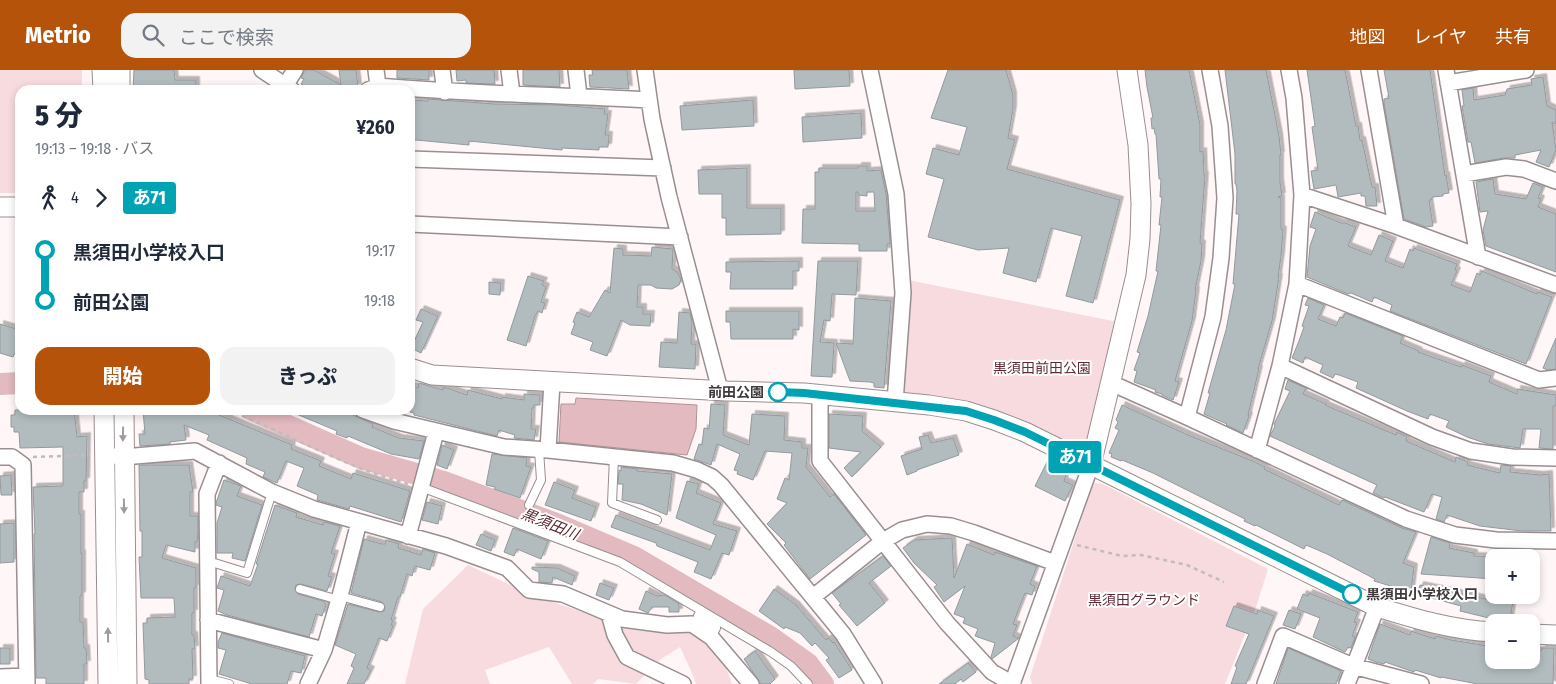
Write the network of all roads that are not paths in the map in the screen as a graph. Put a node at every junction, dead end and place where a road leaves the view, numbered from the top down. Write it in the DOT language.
graph roads {
  1 [pos="102,70"];
  2 [pos="120,70"];
  3 [pos="262,70"];
  4 [pos="295,70"];
  5 [pos="376,70"];
  6 [pos="442,70"];
  7 [pos="509,70"];
  8 [pos="576,70"];
  9 [pos="645,70"];
  10 [pos="870,70"];
  11 [pos="1126,70"];
  12 [pos="1210,70"];
  13 [pos="1290,70"];
  14 [pos="1369,70"];
  15 [pos="1526,70"];
  16 [pos="1447,76"];
  17 [pos="103,85"];
  18 [pos="120,85"];
  19 [pos="284,85"];
  20 [pos="290,85"];
  21 [pos="374,85"];
  22 [pos="415,90"];
  23 [pos="444,92"];
  24 [pos="512,94"];
  25 [pos="579,96"];
  26 [pos="649,100"];
  27 [pos="415,159"];
  28 [pos="662,168"];
  29 [pos="1464,174"];
  30 [pos="1556,181"];
  31 [pos="1302,195"];
  32 [pos="0,207"];
  33 [pos="15,207"];
  34 [pos="415,224"];
  35 [pos="1396,226"];
  36 [pos="680,237"];
  37 [pos="1478,257"];
  38 [pos="1297,284"];
  39 [pos="1556,285"];
  40 [pos="1280,366"];
  41 [pos="415,370"];
  42 [pos="1556,378"];
  43 [pos="552,382"];
  44 [pos="1111,384"];
  45 [pos="720,390"];
  46 [pos="820,395"];
  47 [pos="895,402"];
  48 [pos="103,415"];
  49 [pos="124,415"];
  50 [pos="377,415"];
  51 [pos="1187,417"];
  52 [pos="436,432"];
  53 [pos="544,450"];
  54 [pos="1257,450"];
  55 [pos="98,455"];
  56 [pos="0,457"];
  57 [pos="123,457"];
  58 [pos="614,457"];
  59 [pos="1556,458"];
  60 [pos="219,464"];
  61 [pos="1091,465"];
  62 [pos="420,487"];
  63 [pos="272,492"];
  64 [pos="529,505"];
  65 [pos="657,520"];
  66 [pos="359,522"];
  67 [pos="408,536"];
  68 [pos="883,541"];
  69 [pos="1556,541"];
  70 [pos="208,561"];
  71 [pos="1055,563"];
  72 [pos="300,589"];
  73 [pos="340,598"];
  74 [pos="813,598"];
  75 [pos="380,607"];
  76 [pos="1377,607"];
  77 [pos="701,610"];
  78 [pos="609,614"];
  79 [pos="208,620"];
  80 [pos="1485,631"];
  81 [pos="1540,634"];
  82 [pos="1556,635"];
  83 [pos="711,637"];
  84 [pos="324,650"];
  85 [pos="1353,666"];
  86 [pos="0,677"];
  87 [pos="27,680"];
  88 [pos="209,681"];
  89 [pos="108,684"];
  90 [pos="127,684"];
  91 [pos="230,684"];
  92 [pos="308,684"];
  93 [pos="683,684"];
  94 [pos="751,684"];
  95 [pos="808,684"];
  96 [pos="874,684"];
  97 [pos="1013,684"];
  98 [pos="1265,684"];
  99 [pos="1347,684"];
  100 [pos="1421,684"];
  1 -- 17 [label="street"];
  2 -- 18 [label="street"];
  3 -- 19 [label="street"];
  4 -- 20 [label="street"];
  5 -- 21 [label="street"];
  6 -- 23 [label="street"];
  7 -- 24 [label="street"];
  8 -- 25 [label="street"];
  9 -- 26 [label="street"];
  10 -- 47 [label="street"];
  11 -- 44 [label="street"];
  12 -- 51 [label="street"];
  13 -- 31 [label="street"];
  14 -- 35 [label="street"];
  15 -- 16 [label="street"];
  16 -- 29 [label="street"];
  22 -- 23 [label="street"];
  23 -- 24 [label="street"];
  24 -- 25 [label="street"];
  25 -- 26 [label="street"];
  26 -- 28 [label="street"];
  27 -- 28 [label="street"];
  28 -- 36 [label="street"];
  29 -- 30 [label="street"];
  29 -- 37 [label="street"];
  31 -- 35 [label="street"];
  31 -- 38 [label="street"];
  32 -- 33 [label="street"];
  34 -- 36 [label="street"];
  35 -- 37 [label="street"];
  36 -- 45 [label="street"];
  37 -- 39 [label="street"];
  38 -- 40 [label="street"];
  38 -- 42 [label="street"];
  40 -- 54 [label="street"];
  40 -- 59 [label="street"];
  41 -- 43 [label="street"];
  43 -- 45 [label="street"];
  43 -- 53 [label="street"];
  44 -- 51 [label="street"];
  44 -- 61 [label="street"];
  45 -- 46 [label="street"];
  46 -- 47 [label="street"];
  46 -- 68 [label="street"];
  47 -- 61 [label="street"];
  48 -- 55 [label="street"];
  49 -- 57 [label="street, one-way"];
  50 -- 52 [label="street"];
  51 -- 54 [label="street"];
  52 -- 53 [label="street"];
  52 -- 62 [label="street"];
  53 -- 58 [label="street"];
  53 -- 64 [label="lane"];
  54 -- 69 [label="street"];
  55 -- 57 [label="street"];
  89 -- 55 [label="street, one-way"];
  56 -- 87 [label="street"];
  57 -- 60 [label="street"];
  57 -- 90 [label="street, one-way"];
  58 -- 65 [label="lane"];
  58 -- 74 [label="street"];
  60 -- 63 [label="street"];
  60 -- 70 [label="street"];
  61 -- 71 [label="street"];
  61 -- 76 [label="street"];
  62 -- 67 [label="street"];
  62 -- 77 [label="lane"];
  63 -- 66 [label="street"];
  63 -- 70 [label="lane"];
  66 -- 67 [label="street"];
  66 -- 73 [label="street"];
  67 -- 78 [label="street"];
  68 -- 71 [label="street"];
  68 -- 74 [label="street"];
  68 -- 97 [label="street"];
  70 -- 79 [label="street"];
  71 -- 97 [label="street"];
  72 -- 73 [label="lane"];
  73 -- 75 [label="lane"];
  73 -- 84 [label="street"];
  74 -- 96 [label="street"];
  76 -- 80 [label="street"];
  76 -- 85 [label="street"];
  77 -- 83 [label="lane"];
  77 -- 95 [label="lane"];
  78 -- 83 [label="street"];
  78 -- 93 [label="street"];
  79 -- 84 [label="street"];
  79 -- 88 [label="street"];
  81 -- 82 [label="street"];
  83 -- 94 [label="street"];
  84 -- 92 [label="street"];
  85 -- 98 [label="street"];
  85 -- 99 [label="street"];
  85 -- 100 [label="street"];
  86 -- 87 [label="street"];
  88 -- 91 [label="lane"];
}
